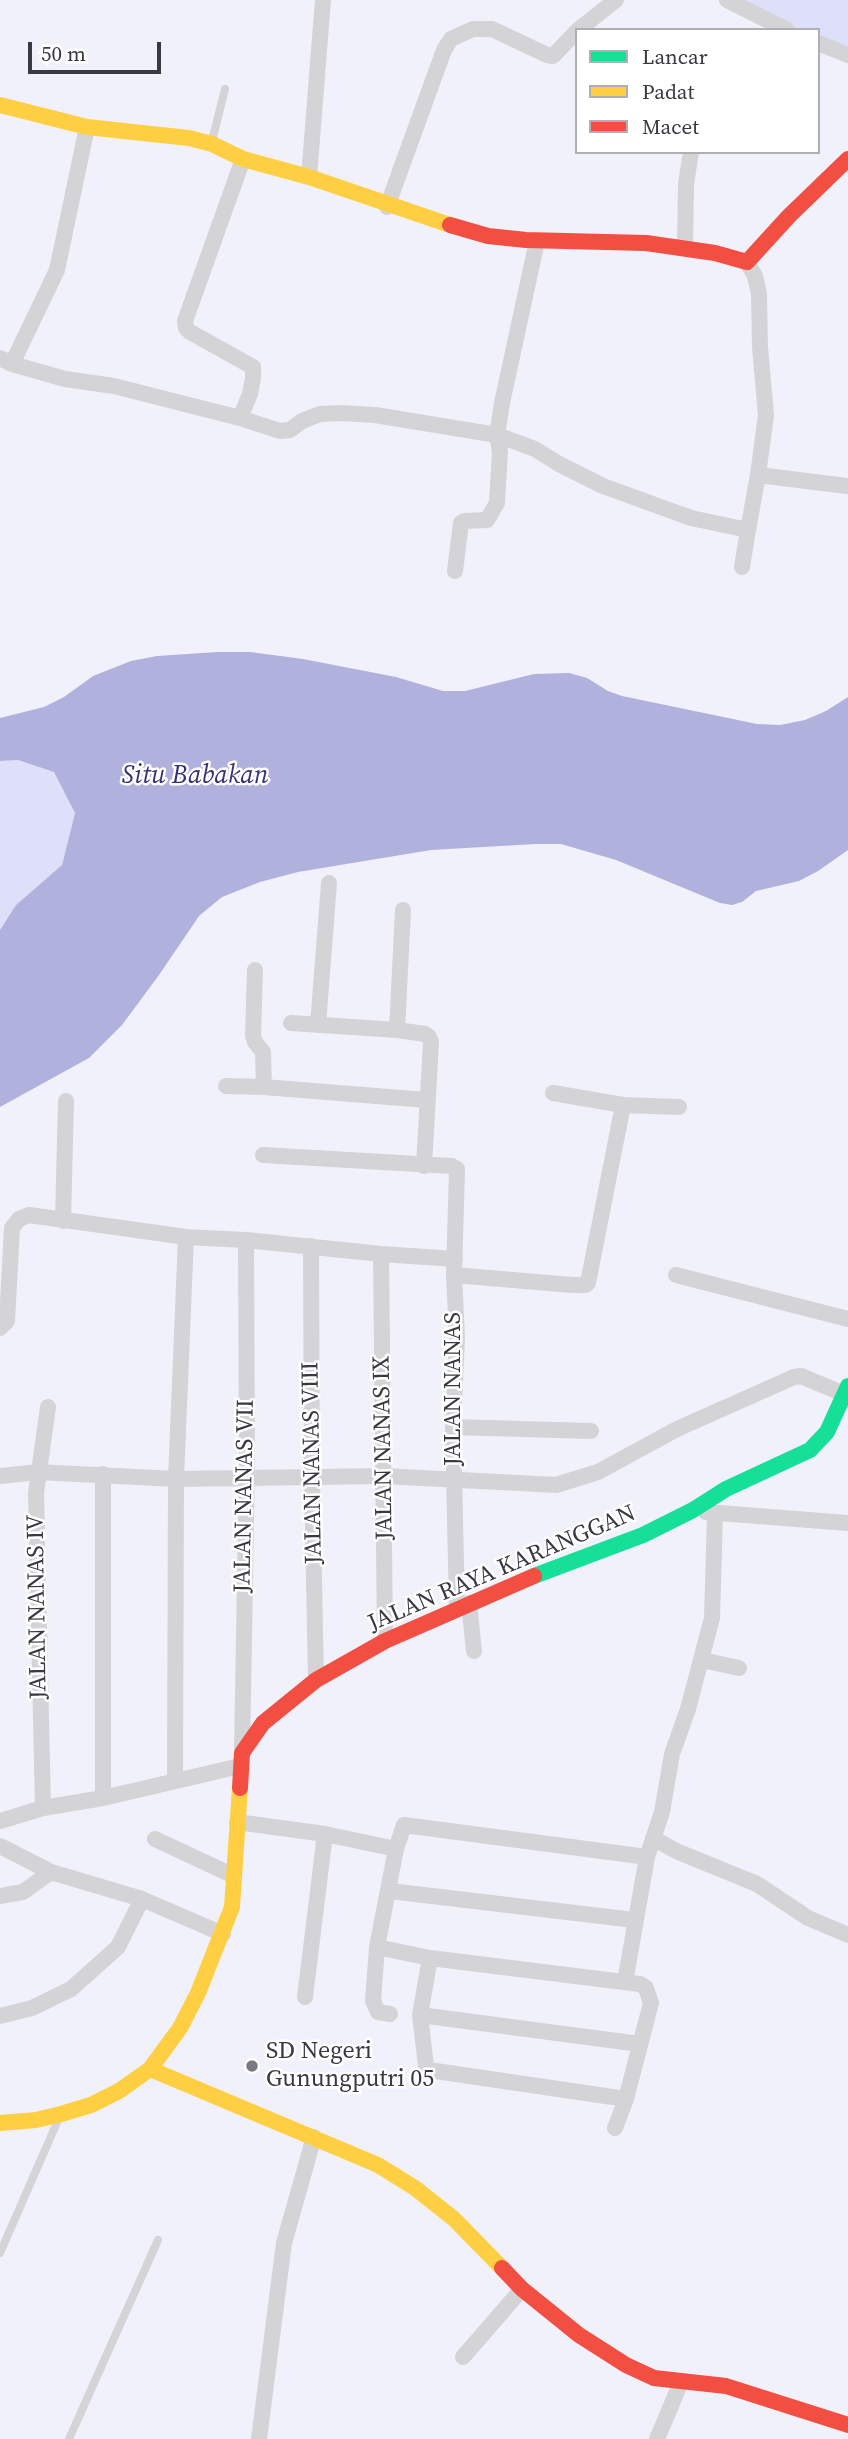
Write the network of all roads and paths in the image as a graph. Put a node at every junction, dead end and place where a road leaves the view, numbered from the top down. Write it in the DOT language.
graph roads {
  1 [pos="323,0"];
  2 [pos="616,0"];
  3 [pos="727,0"];
  4 [pos="762,25"];
  5 [pos="580,28"];
  6 [pos="575,32"];
  7 [pos="820,44"];
  8 [pos="848,55"];
  9 [pos="225,89"];
  10 [pos="0,105"];
  11 [pos="88,127"];
  12 [pos="212,144"];
  13 [pos="691,154"];
  14 [pos="243,159"];
  15 [pos="848,159"];
  16 [pos="309,177"];
  17 [pos="387,206"];
  18 [pos="537,241"];
  19 [pos="685,248"];
  20 [pos="747,262"];
  21 [pos="6,361"];
  22 [pos="240,418"];
  23 [pos="497,435"];
  24 [pos="758,475"];
  25 [pos="847,486"];
  26 [pos="748,530"];
  27 [pos="742,567"];
  28 [pos="455,570"];
  29 [pos="329,883"];
  30 [pos="404,910"];
  31 [pos="255,970"];
  32 [pos="291,1023"];
  33 [pos="318,1025"];
  34 [pos="397,1030"];
  35 [pos="226,1086"];
  36 [pos="264,1087"];
  37 [pos="553,1093"];
  38 [pos="426,1100"];
  39 [pos="66,1101"];
  40 [pos="623,1105"];
  41 [pos="679,1107"];
  42 [pos="263,1155"];
  43 [pos="424,1166"];
  44 [pos="63,1221"];
  45 [pos="186,1237"];
  46 [pos="246,1240"];
  47 [pos="311,1246"];
  48 [pos="381,1254"];
  49 [pos="5,1263"];
  50 [pos="454,1267"];
  51 [pos="676,1275"];
  52 [pos="848,1319"];
  53 [pos="0,1328"];
  54 [pos="846,1390"];
  55 [pos="48,1407"];
  56 [pos="453,1427"];
  57 [pos="591,1431"];
  58 [pos="38,1472"];
  59 [pos="103,1474"];
  60 [pos="0,1476"];
  61 [pos="312,1476"];
  62 [pos="384,1476"];
  63 [pos="246,1478"];
  64 [pos="177,1479"];
  65 [pos="454,1479"];
  66 [pos="694,1510"];
  67 [pos="715,1513"];
  68 [pos="848,1523"];
  69 [pos="463,1605"];
  70 [pos="385,1641"];
  71 [pos="474,1651"];
  72 [pos="702,1660"];
  73 [pos="740,1668"];
  74 [pos="316,1680"];
  75 [pos="241,1759"];
  76 [pos="175,1781"];
  77 [pos="103,1798"];
  78 [pos="43,1808"];
  79 [pos="0,1821"];
  80 [pos="237,1822"];
  81 [pos="325,1834"];
  82 [pos="653,1838"];
  83 [pos="155,1839"];
  84 [pos="0,1846"];
  85 [pos="396,1849"];
  86 [pos="647,1857"];
  87 [pos="51,1872"];
  88 [pos="234,1876"];
  89 [pos="390,1891"];
  90 [pos="0,1896"];
  91 [pos="142,1899"];
  92 [pos="634,1920"];
  93 [pos="223,1934"];
  94 [pos="848,1935"];
  95 [pos="377,1947"];
  96 [pos="430,1958"];
  97 [pos="625,1982"];
  98 [pos="305,1997"];
  99 [pos="390,2014"];
  100 [pos="420,2015"];
  101 [pos="0,2016"];
  102 [pos="640,2044"];
  103 [pos="150,2069"];
  104 [pos="626,2099"];
  105 [pos="61,2114"];
  106 [pos="0,2123"];
  107 [pos="615,2128"];
  108 [pos="314,2137"];
  109 [pos="158,2240"];
  110 [pos="0,2253"];
  111 [pos="522,2289"];
  112 [pos="463,2357"];
  113 [pos="681,2382"];
  114 [pos="842,2426"];
  115 [pos="69,2439"];
  116 [pos="259,2439"];
  117 [pos="657,2439"];
  1 -- 16 [label="street"];
  2 -- 5 [label="street"];
  3 -- 4 [label="street"];
  6 -- 17 [label="street"];
  7 -- 8 [label="street"];
  9 -- 12 [label="lane"];
  10 -- 11 [label="street"];
  11 -- 12 [label="street"];
  11 -- 21 [label="street"];
  12 -- 14 [label="street"];
  13 -- 19 [label="street"];
  14 -- 16 [label="street"];
  14 -- 22 [label="street"];
  15 -- 20 [label="street"];
  16 -- 17 [label="street"];
  17 -- 18 [label="street"];
  18 -- 19 [label="street"];
  18 -- 23 [label="street"];
  19 -- 20 [label="street"];
  20 -- 24 [label="street"];
  21 -- 22 [label="street"];
  22 -- 23 [label="street"];
  23 -- 26 [label="street"];
  23 -- 28 [label="street"];
  24 -- 25 [label="street"];
  24 -- 26 [label="street"];
  26 -- 27 [label="street"];
  29 -- 33 [label="street"];
  30 -- 34 [label="street"];
  31 -- 36 [label="street"];
  32 -- 33 [label="street"];
  33 -- 34 [label="street"];
  34 -- 38 [label="street"];
  35 -- 36 [label="street"];
  36 -- 38 [label="street"];
  37 -- 40 [label="street"];
  38 -- 43 [label="street"];
  39 -- 44 [label="street"];
  40 -- 41 [label="street"];
  40 -- 50 [label="street"];
  42 -- 43 [label="street"];
  43 -- 50 [label="street, JALAN NANAS"];
  44 -- 45 [label="street"];
  44 -- 49 [label="street"];
  45 -- 46 [label="street"];
  45 -- 64 [label="street"];
  46 -- 47 [label="street"];
  46 -- 63 [label="street, JALAN NANAS VII"];
  47 -- 48 [label="street"];
  47 -- 61 [label="street, JALAN NANAS VIII"];
  48 -- 50 [label="street"];
  48 -- 62 [label="street, JALAN NANAS IX"];
  49 -- 53 [label="street"];
  50 -- 56 [label="street, JALAN NANAS"];
  51 -- 52 [label="street"];
  54 -- 65 [label="street"];
  54 -- 66 [label="street, JALAN RAYA KARANGGAN"];
  55 -- 58 [label="street, JALAN NANAS IV"];
  56 -- 57 [label="street"];
  56 -- 65 [label="street, JALAN NANAS"];
  58 -- 59 [label="street"];
  58 -- 60 [label="street"];
  58 -- 78 [label="street, JALAN NANAS IV"];
  59 -- 64 [label="street"];
  59 -- 77 [label="street"];
  61 -- 62 [label="street"];
  61 -- 63 [label="street"];
  61 -- 74 [label="street, JALAN NANAS VIII"];
  62 -- 65 [label="street"];
  62 -- 70 [label="street, JALAN NANAS IX"];
  63 -- 64 [label="street"];
  63 -- 75 [label="street, JALAN NANAS VII"];
  64 -- 76 [label="street"];
  65 -- 69 [label="street, JALAN NANAS"];
  66 -- 67 [label="street"];
  66 -- 69 [label="street, JALAN RAYA KARANGGAN"];
  67 -- 68 [label="street"];
  67 -- 72 [label="street"];
  69 -- 70 [label="street, JALAN RAYA KARANGGAN"];
  69 -- 71 [label="street, JALAN NANAS"];
  70 -- 74 [label="street, JALAN RAYA KARANGGAN"];
  72 -- 73 [label="street"];
  72 -- 82 [label="street"];
  74 -- 75 [label="street, JALAN RAYA KARANGGAN"];
  75 -- 76 [label="street"];
  75 -- 80 [label="street"];
  76 -- 77 [label="street"];
  77 -- 78 [label="street"];
  78 -- 79 [label="street"];
  80 -- 81 [label="street"];
  80 -- 88 [label="street"];
  81 -- 85 [label="street"];
  81 -- 98 [label="street"];
  82 -- 86 [label="street"];
  82 -- 94 [label="street"];
  83 -- 88 [label="street"];
  84 -- 87 [label="street"];
  85 -- 86 [label="street"];
  85 -- 89 [label="street"];
  86 -- 92 [label="street"];
  87 -- 90 [label="street"];
  87 -- 91 [label="street"];
  88 -- 93 [label="street"];
  89 -- 92 [label="street"];
  89 -- 95 [label="street"];
  91 -- 93 [label="street"];
  91 -- 101 [label="street"];
  92 -- 97 [label="street"];
  93 -- 103 [label="street"];
  95 -- 96 [label="street"];
  95 -- 99 [label="street"];
  96 -- 97 [label="street"];
  96 -- 100 [label="street"];
  97 -- 102 [label="street"];
  100 -- 102 [label="street"];
  100 -- 104 [label="street"];
  102 -- 104 [label="street"];
  103 -- 105 [label="street"];
  103 -- 108 [label="street"];
  104 -- 107 [label="street"];
  105 -- 106 [label="street"];
  105 -- 110 [label="lane"];
  108 -- 111 [label="street"];
  108 -- 116 [label="street"];
  109 -- 115 [label="lane"];
  111 -- 112 [label="street"];
  111 -- 113 [label="street"];
  113 -- 114 [label="street"];
  113 -- 117 [label="street"];
}
